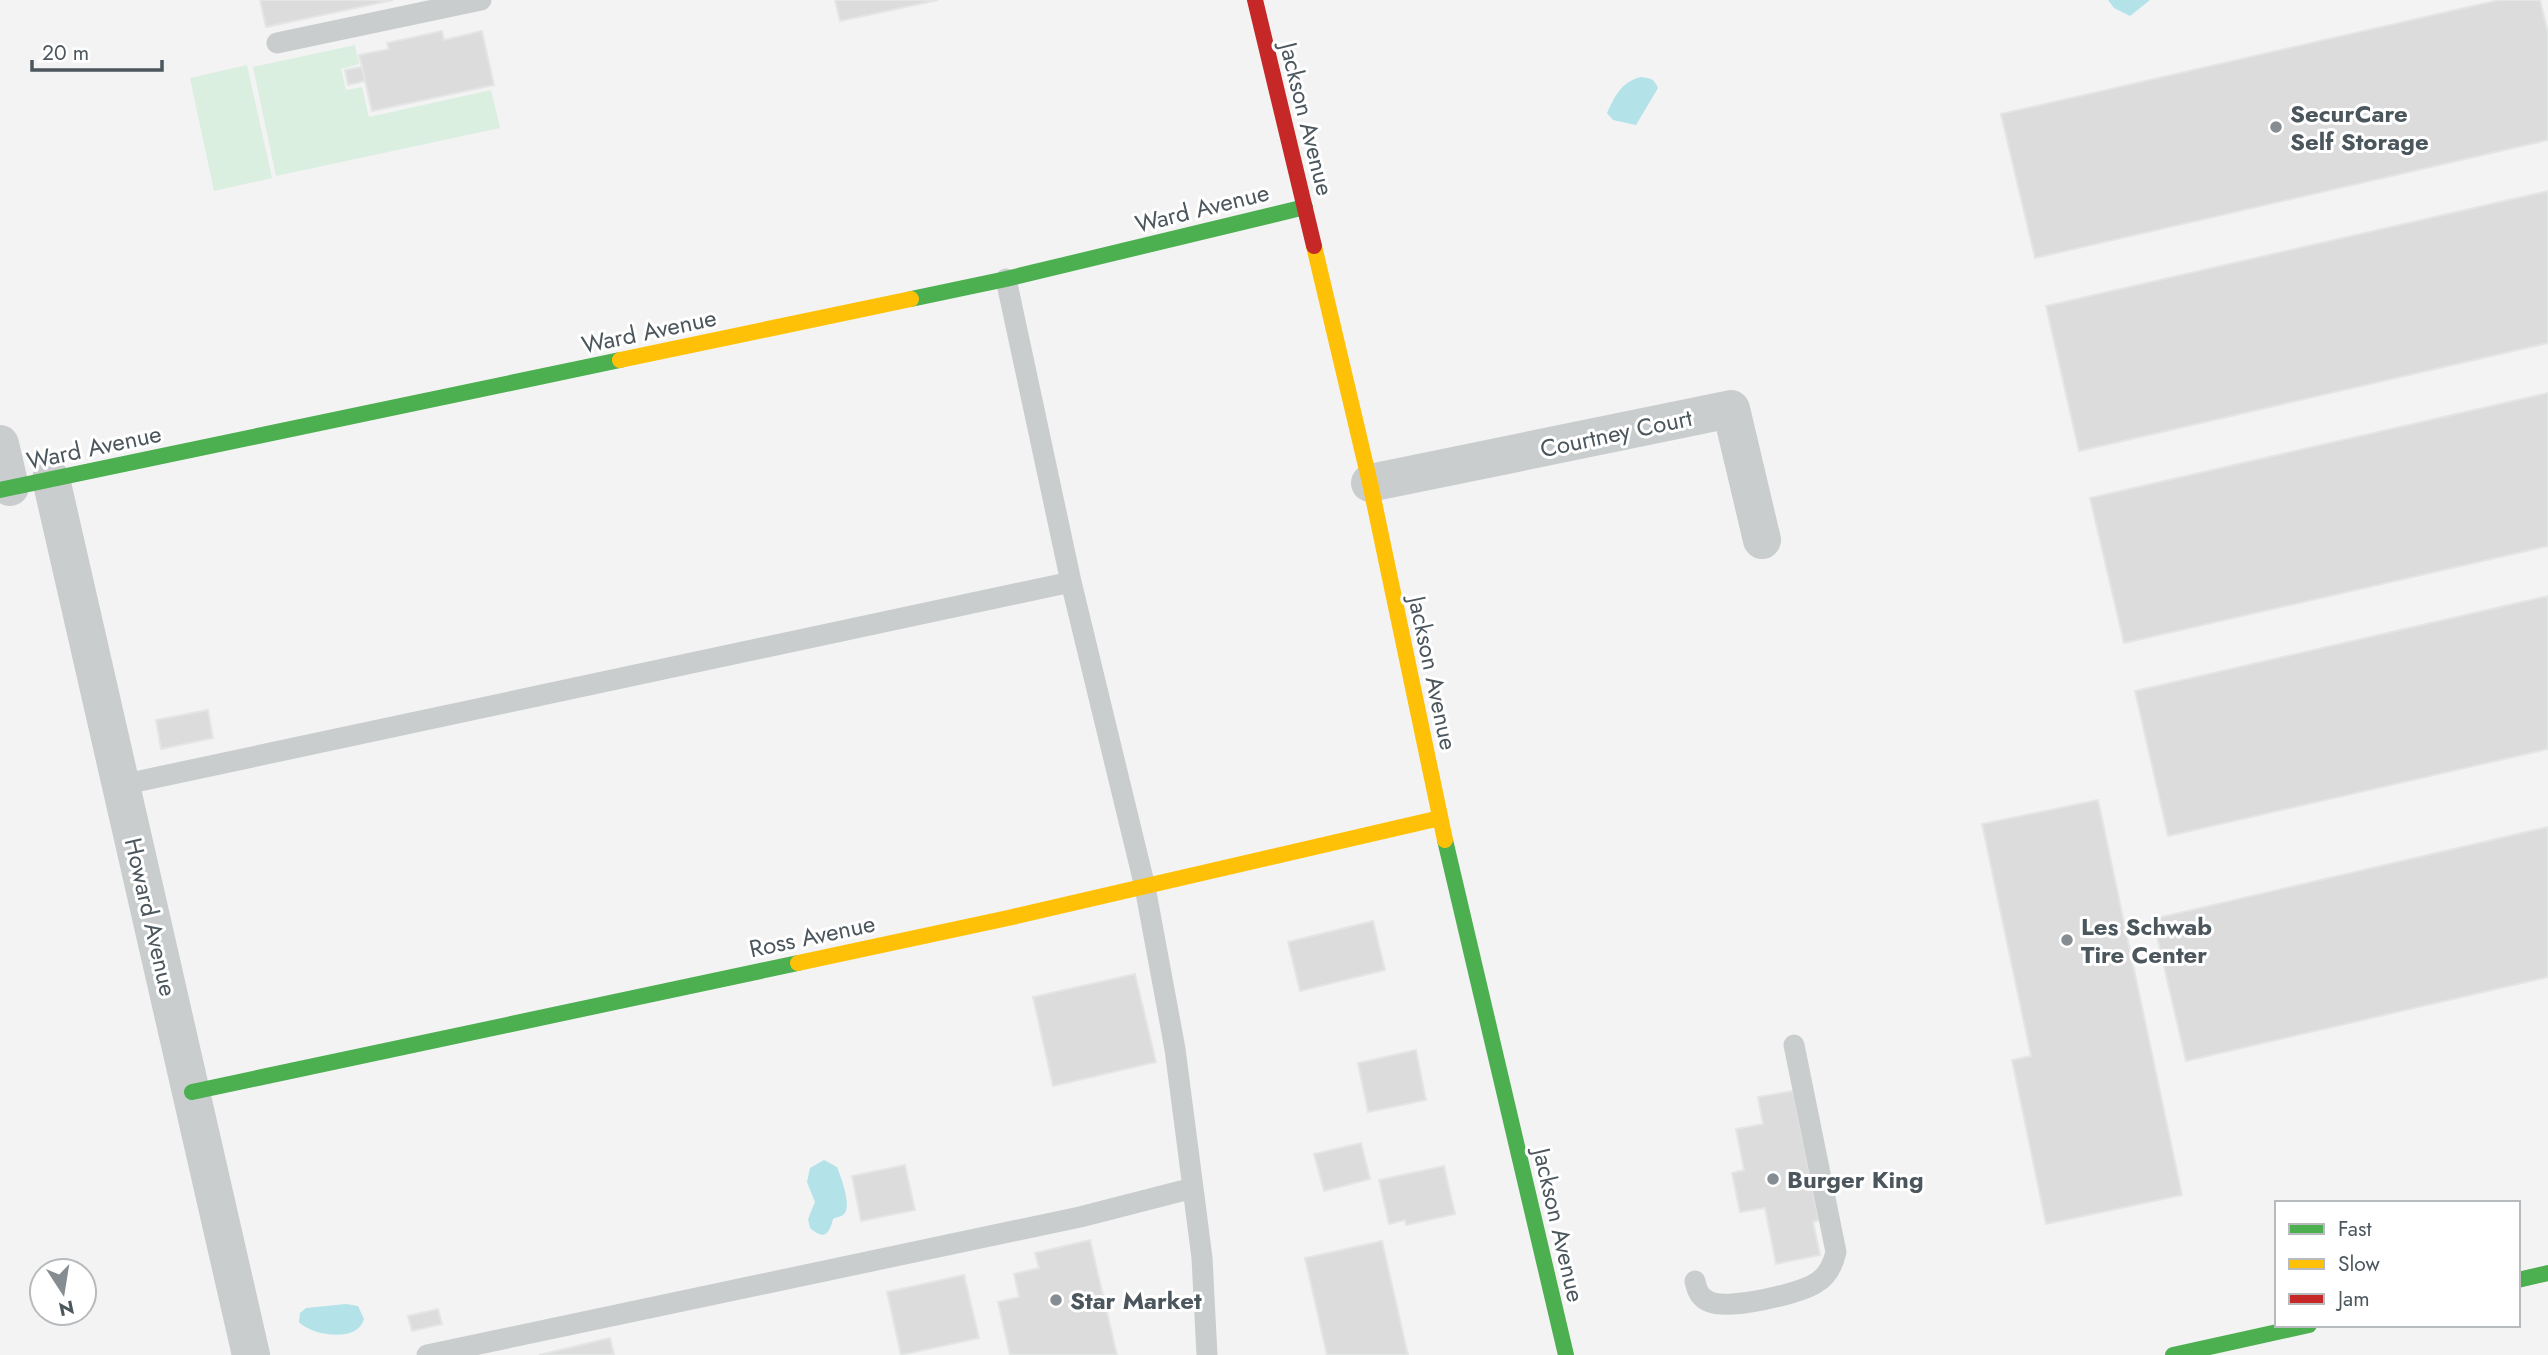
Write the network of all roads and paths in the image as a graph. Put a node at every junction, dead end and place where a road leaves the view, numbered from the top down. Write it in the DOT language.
graph roads {
  1 [pos="481,0"];
  2 [pos="1255,0"];
  3 [pos="277,43"];
  4 [pos="1305,207"];
  5 [pos="1006,279"];
  6 [pos="0,444"];
  7 [pos="51,479"];
  8 [pos="1370,483"];
  9 [pos="5,488"];
  10 [pos="1762,540"];
  11 [pos="1071,582"];
  12 [pos="121,785"];
  13 [pos="1440,818"];
  14 [pos="1145,887"];
  15 [pos="1794,1045"];
  16 [pos="192,1092"];
  17 [pos="1193,1188"];
  18 [pos="2548,1273"];
  19 [pos="2520,1280"];
  20 [pos="1695,1281"];
  21 [pos="2300,1327"];
  22 [pos="251,1355"];
  23 [pos="427,1355"];
  24 [pos="1207,1355"];
  25 [pos="1566,1355"];
  26 [pos="2173,1355"];
  1 -- 3 [label="lane"];
  2 -- 4 [label="street, Jackson Avenue"];
  4 -- 5 [label="street, Ward Avenue"];
  4 -- 8 [label="street, Jackson Avenue"];
  5 -- 7 [label="street, Ward Avenue"];
  5 -- 11 [label="lane"];
  6 -- 9 [label="street"];
  7 -- 9 [label="street, Ward Avenue"];
  7 -- 12 [label="street, Howard Avenue"];
  8 -- 10 [label="street, Courtney Court"];
  8 -- 13 [label="street, Jackson Avenue"];
  11 -- 12 [label="lane"];
  11 -- 14 [label="lane"];
  12 -- 16 [label="street, Howard Avenue"];
  13 -- 14 [label="street, Ross Avenue"];
  13 -- 25 [label="street, Jackson Avenue"];
  14 -- 16 [label="street, Ross Avenue"];
  14 -- 17 [label="lane"];
  15 -- 20 [label="lane"];
  16 -- 22 [label="street, Howard Avenue"];
  17 -- 23 [label="lane"];
  17 -- 24 [label="lane"];
  18 -- 19 [label="street"];
  21 -- 26 [label="street"];
}
